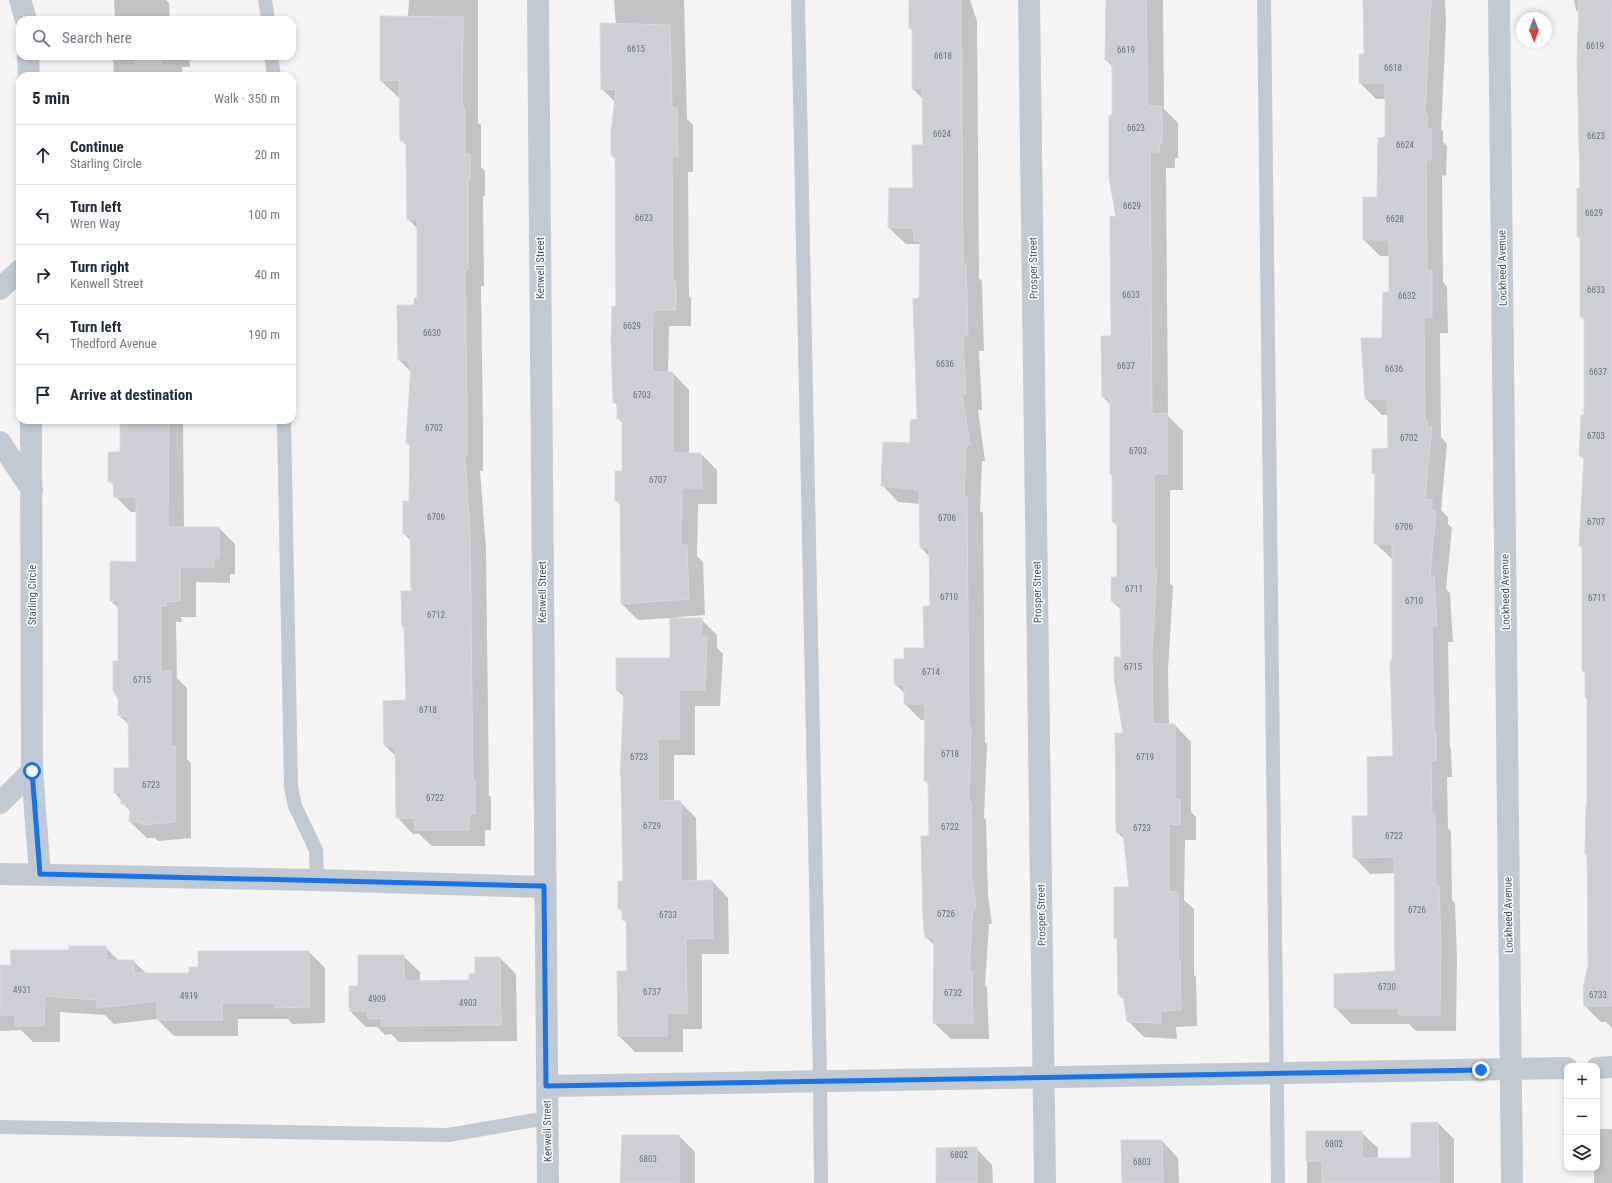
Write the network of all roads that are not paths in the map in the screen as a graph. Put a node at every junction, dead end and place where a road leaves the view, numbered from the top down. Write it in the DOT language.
graph roads {
  1 [pos="20,0"];
  2 [pos="265,0"];
  3 [pos="538,0"];
  4 [pos="798,0"];
  5 [pos="1029,0"];
  6 [pos="1264,0"];
  7 [pos="1499,0"];
  8 [pos="25,16"];
  9 [pos="267,16"];
  10 [pos="28,60"];
  11 [pos="272,60"];
  12 [pos="29,72"];
  13 [pos="274,72"];
  14 [pos="16,274"];
  15 [pos="0,289"];
  16 [pos="31,424"];
  17 [pos="284,424"];
  18 [pos="0,442"];
  19 [pos="32,490"];
  20 [pos="32,771"];
  21 [pos="0,803"];
  22 [pos="0,874"];
  23 [pos="40,874"];
  24 [pos="317,880"];
  25 [pos="544,886"];
  26 [pos="1612,1067"];
  27 [pos="1564,1068"];
  28 [pos="1600,1068"];
  29 [pos="1509,1070"];
  30 [pos="1276,1072"];
  31 [pos="1043,1078"];
  32 [pos="820,1080"];
  33 [pos="546,1086"];
  34 [pos="547,1118"];
  35 [pos="0,1127"];
  36 [pos="548,1183"];
  37 [pos="821,1183"];
  38 [pos="1045,1183"];
  39 [pos="1278,1183"];
  40 [pos="1512,1183"];
  1 -- 8 [label="street"];
  2 -- 9 [label="lane"];
  3 -- 25 [label="street, Kenwell Street"];
  4 -- 32 [label="lane"];
  5 -- 31 [label="street, Prosper Street"];
  6 -- 30 [label="lane"];
  7 -- 29 [label="street, Lockheed Avenue"];
  10 -- 12 [label="street"];
  11 -- 13 [label="lane"];
  14 -- 15 [label="street"];
  16 -- 19 [label="street, Starling Circle"];
  17 -- 24 [label="lane"];
  18 -- 19 [label="street"];
  19 -- 20 [label="street, Starling Circle"];
  20 -- 21 [label="street"];
  20 -- 23 [label="street, Starling Circle"];
  22 -- 23 [label="street"];
  23 -- 24 [label="street"];
  24 -- 25 [label="street"];
  25 -- 33 [label="street, Kenwell Street"];
  26 -- 28 [label="street"];
  27 -- 29 [label="street"];
  29 -- 30 [label="street"];
  29 -- 40 [label="street, Lockheed Avenue"];
  30 -- 31 [label="street"];
  30 -- 39 [label="lane"];
  31 -- 32 [label="street"];
  31 -- 38 [label="street, Prosper Street"];
  32 -- 33 [label="street"];
  32 -- 37 [label="lane"];
  33 -- 34 [label="street, Kenwell Street"];
  34 -- 35 [label="lane"];
  34 -- 36 [label="street, Kenwell Street"];
}
